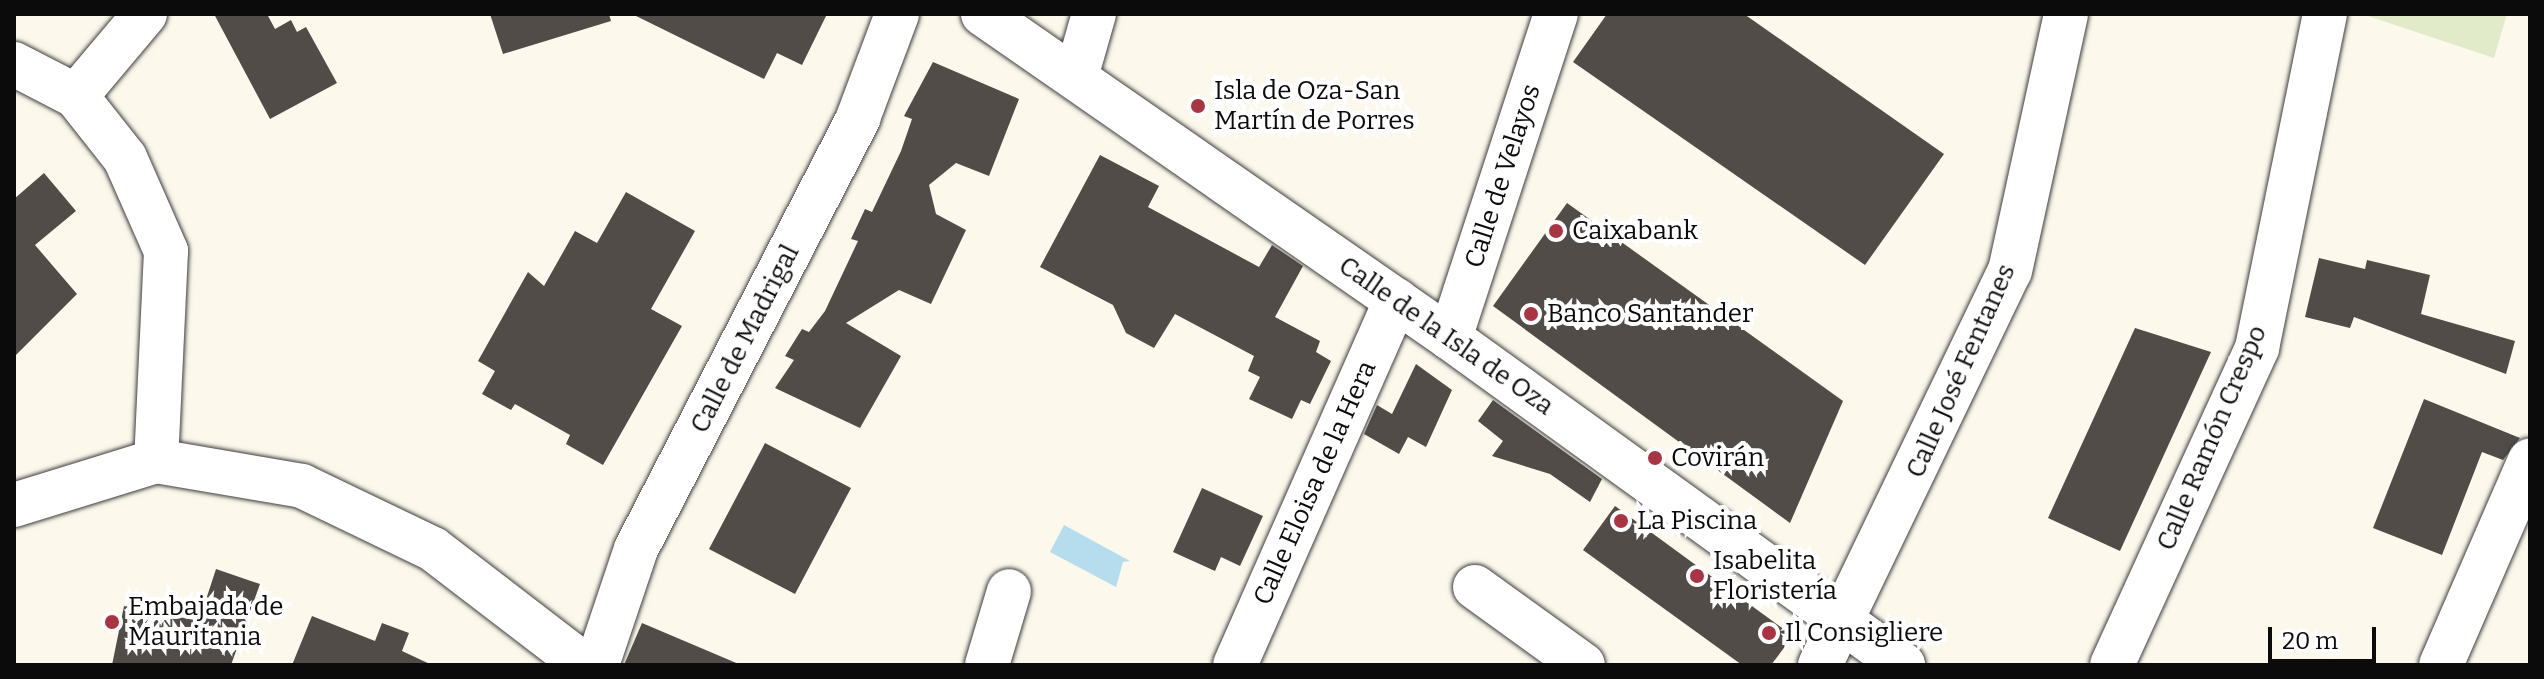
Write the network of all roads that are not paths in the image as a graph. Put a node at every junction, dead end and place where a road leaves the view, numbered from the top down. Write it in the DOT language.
graph roads {
  1 [pos="145,14"];
  2 [pos="897,14"];
  3 [pos="983,14"];
  4 [pos="1094,14"];
  5 [pos="1556,14"];
  6 [pos="2066,14"];
  7 [pos="2325,14"];
  8 [pos="14,64"];
  9 [pos="1076,77"];
  10 [pos="76,96"];
  11 [pos="1396,300"];
  12 [pos="1450,338"];
  13 [pos="2530,460"];
  14 [pos="156,461"];
  15 [pos="14,505"];
  16 [pos="1475,587"];
  17 [pos="1009,591"];
  18 [pos="1845,621"];
  19 [pos="584,665"];
  20 [pos="597,665"];
  21 [pos="987,665"];
  22 [pos="1235,665"];
  23 [pos="1583,665"];
  24 [pos="1820,665"];
  25 [pos="1903,665"];
  26 [pos="2112,665"];
  27 [pos="2441,665"];
  1 -- 10 [label="street"];
  2 -- 20 [label="street, Calle de Madrigal"];
  3 -- 9 [label="street, Calle de la Isla de Oza"];
  4 -- 9 [label="street"];
  5 -- 12 [label="street, Calle de Velayos"];
  6 -- 18 [label="street, Calle José Fentanes"];
  7 -- 26 [label="street, Calle Ramón Crespo"];
  8 -- 10 [label="street"];
  9 -- 11 [label="street, Calle de la Isla de Oza"];
  10 -- 14 [label="street"];
  11 -- 12 [label="street, Calle de la Isla de Oza"];
  11 -- 22 [label="street, Calle Eloisa de la Hera"];
  12 -- 18 [label="street, Calle de la Isla de Oza"];
  13 -- 27 [label="street"];
  14 -- 15 [label="street"];
  14 -- 19 [label="street"];
  16 -- 23 [label="street"];
  17 -- 21 [label="street"];
  18 -- 24 [label="street, Calle José Fentanes"];
  18 -- 25 [label="street, Calle de la Isla de Oza"];
}
